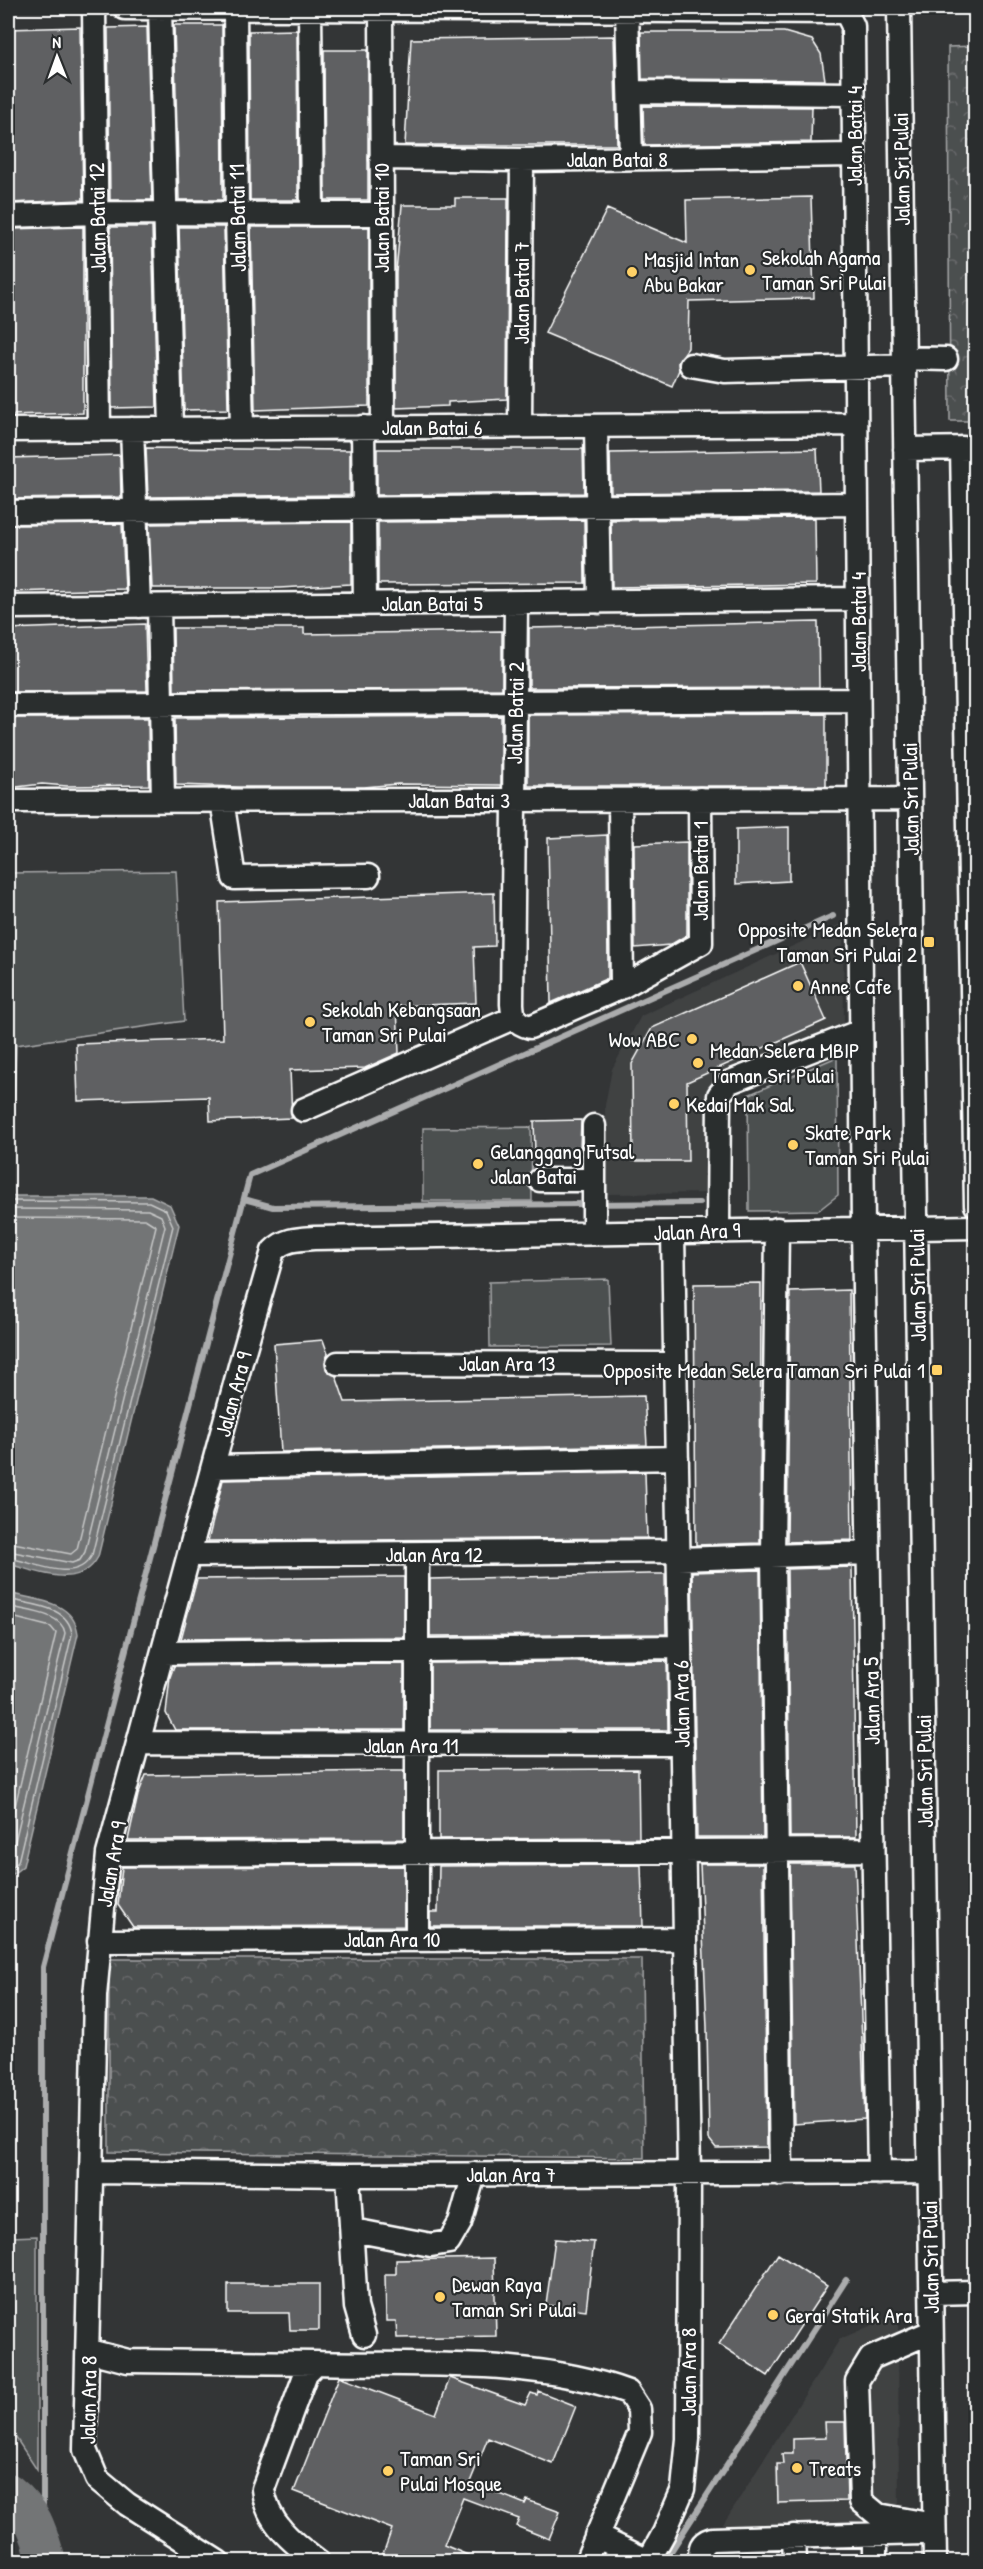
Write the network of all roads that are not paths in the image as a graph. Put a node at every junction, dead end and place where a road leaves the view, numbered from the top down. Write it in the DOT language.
graph roads {
  1 [pos="94,8"];
  2 [pos="125,8"];
  3 [pos="160,8"];
  4 [pos="236,8"];
  5 [pos="899,8"];
  6 [pos="310,9"];
  7 [pos="381,9"];
  8 [pos="627,10"];
  9 [pos="630,92"];
  10 [pos="853,94"];
  11 [pos="854,155"];
  12 [pos="381,158"];
  13 [pos="631,158"];
  14 [pos="522,160"];
  15 [pos="98,213"];
  16 [pos="166,214"];
  17 [pos="312,214"];
  18 [pos="381,214"];
  19 [pos="237,215"];
  20 [pos="8,216"];
  21 [pos="946,359"];
  22 [pos="904,362"];
  23 [pos="691,365"];
  24 [pos="855,367"];
  25 [pos="856,424"];
  26 [pos="520,426"];
  27 [pos="596,426"];
  28 [pos="373,427"];
  29 [pos="242,428"];
  30 [pos="99,429"];
  31 [pos="132,429"];
  32 [pos="171,429"];
  33 [pos="8,430"];
  34 [pos="969,448"];
  35 [pos="905,449"];
  36 [pos="857,504"];
  37 [pos="597,507"];
  38 [pos="364,509"];
  39 [pos="135,511"];
  40 [pos="8,512"];
  41 [pos="857,599"];
  42 [pos="599,602"];
  43 [pos="516,603"];
  44 [pos="365,604"];
  45 [pos="149,606"];
  46 [pos="8,607"];
  47 [pos="858,700"];
  48 [pos="160,703"];
  49 [pos="516,704"];
  50 [pos="8,705"];
  51 [pos="700,799"];
  52 [pos="859,799"];
  53 [pos="910,799"];
  54 [pos="163,800"];
  55 [pos="222,800"];
  56 [pos="514,800"];
  57 [pos="620,800"];
  58 [pos="8,801"];
  59 [pos="972,829"];
  60 [pos="368,876"];
  61 [pos="973,880"];
  62 [pos="622,987"];
  63 [pos="512,1011"];
  64 [pos="861,1031"];
  65 [pos="303,1110"];
  66 [pos="594,1126"];
  67 [pos="540,1180"];
  68 [pos="594,1180"];
  69 [pos="975,1205"];
  70 [pos="975,1227"];
  71 [pos="916,1228"];
  72 [pos="777,1229"];
  73 [pos="863,1229"];
  74 [pos="718,1230"];
  75 [pos="594,1233"];
  76 [pos="673,1233"];
  77 [pos="338,1363"];
  78 [pos="675,1364"];
  79 [pos="677,1458"];
  80 [pos="213,1467"];
  81 [pos="868,1553"];
  82 [pos="190,1555"];
  83 [pos="417,1555"];
  84 [pos="679,1555"];
  85 [pos="773,1556"];
  86 [pos="680,1647"];
  87 [pos="417,1651"];
  88 [pos="163,1653"];
  89 [pos="139,1743"];
  90 [pos="682,1744"];
  91 [pos="417,1746"];
  92 [pos="873,1850"];
  93 [pos="417,1851"];
  94 [pos="684,1851"];
  95 [pos="779,1851"];
  96 [pos="108,1854"];
  97 [pos="417,1938"];
  98 [pos="685,1939"];
  99 [pos="99,1941"];
  100 [pos="92,2172"];
  101 [pos="929,2172"];
  102 [pos="879,2173"];
  103 [pos="474,2174"];
  104 [pos="689,2174"];
  105 [pos="782,2174"];
  106 [pos="348,2175"];
  107 [pos="354,2230"];
  108 [pos="975,2292"];
  109 [pos="931,2293"];
  110 [pos="931,2332"];
  111 [pos="364,2335"];
  112 [pos="89,2351"];
  113 [pos="316,2363"];
  114 [pos="934,2528"];
  115 [pos="875,2535"];
  116 [pos="596,2536"];
  117 [pos="794,2536"];
  118 [pos="701,2552"];
  119 [pos="648,2561"];
  120 [pos="218,2562"];
  121 [pos="318,2562"];
  122 [pos="586,2562"];
  123 [pos="795,2562"];
  124 [pos="875,2562"];
  125 [pos="935,2562"];
  1 -- 15 [label="street, Jalan Batai 12"];
  2 -- 3 [label="street"];
  3 -- 4 [label="street"];
  3 -- 16 [label="street"];
  4 -- 6 [label="street"];
  4 -- 19 [label="street, Jalan Batai 11"];
  5 -- 22 [label="street, Jalan Sri Pulai"];
  6 -- 7 [label="street"];
  6 -- 17 [label="street"];
  7 -- 8 [label="street"];
  7 -- 12 [label="street, Jalan Batai 10"];
  8 -- 9 [label="street"];
  8 -- 10 [label="street, Jalan Batai 4"];
  9 -- 10 [label="street"];
  9 -- 13 [label="street"];
  10 -- 11 [label="street, Jalan Batai 4"];
  11 -- 13 [label="street, Jalan Batai 8"];
  11 -- 24 [label="street, Jalan Batai 4"];
  12 -- 14 [label="street, Jalan Batai 8"];
  12 -- 18 [label="street, Jalan Batai 10"];
  13 -- 14 [label="street, Jalan Batai 8"];
  14 -- 26 [label="street, Jalan Batai 7"];
  15 -- 16 [label="street"];
  15 -- 20 [label="street"];
  15 -- 30 [label="street, Jalan Batai 12"];
  16 -- 19 [label="street"];
  16 -- 32 [label="street"];
  17 -- 18 [label="street"];
  17 -- 19 [label="street"];
  18 -- 28 [label="street, Jalan Batai 10"];
  19 -- 29 [label="street, Jalan Batai 11"];
  21 -- 22 [label="street"];
  22 -- 24 [label="street"];
  22 -- 35 [label="street, Jalan Sri Pulai"];
  23 -- 24 [label="street"];
  24 -- 25 [label="street, Jalan Batai 4"];
  25 -- 27 [label="street, Jalan Batai 6"];
  25 -- 36 [label="street, Jalan Batai 4"];
  26 -- 27 [label="street, Jalan Batai 6"];
  26 -- 28 [label="street, Jalan Batai 6"];
  27 -- 37 [label="street"];
  28 -- 29 [label="street, Jalan Batai 6"];
  28 -- 38 [label="street, Jalan Batai 10"];
  29 -- 32 [label="street, Jalan Batai 6"];
  30 -- 31 [label="street, Jalan Batai 6"];
  30 -- 33 [label="street, Jalan Batai 6"];
  31 -- 32 [label="street, Jalan Batai 6"];
  31 -- 39 [label="street"];
  34 -- 35 [label="street"];
  34 -- 59 [label="street"];
  35 -- 53 [label="street, Jalan Sri Pulai"];
  36 -- 37 [label="street"];
  36 -- 41 [label="street, Jalan Batai 4"];
  37 -- 38 [label="street"];
  37 -- 42 [label="street"];
  38 -- 39 [label="street"];
  38 -- 44 [label="street, Jalan Batai 10"];
  39 -- 40 [label="street"];
  39 -- 45 [label="street"];
  41 -- 42 [label="street, Jalan Batai 5"];
  41 -- 47 [label="street, Jalan Batai 4"];
  42 -- 43 [label="street, Jalan Batai 5"];
  43 -- 44 [label="street, Jalan Batai 5"];
  43 -- 49 [label="street, Jalan Batai 2"];
  44 -- 45 [label="street, Jalan Batai 5"];
  45 -- 46 [label="street, Jalan Batai 5"];
  45 -- 48 [label="street"];
  47 -- 49 [label="street"];
  47 -- 52 [label="street, Jalan Batai 4"];
  48 -- 49 [label="street"];
  48 -- 50 [label="street"];
  48 -- 54 [label="street"];
  49 -- 56 [label="street, Jalan Batai 2"];
  51 -- 52 [label="street, Jalan Batai 3"];
  51 -- 57 [label="street, Jalan Batai 3"];
  51 -- 62 [label="street, Jalan Batai 1"];
  52 -- 53 [label="street, Jalan Batai 3"];
  52 -- 64 [label="street, Jalan Batai 4"];
  53 -- 71 [label="street, Jalan Sri Pulai"];
  54 -- 55 [label="street, Jalan Batai 3"];
  54 -- 58 [label="street, Jalan Batai 3"];
  55 -- 56 [label="street, Jalan Batai 3"];
  55 -- 60 [label="street"];
  56 -- 57 [label="street, Jalan Batai 3"];
  56 -- 63 [label="street, Jalan Batai 2"];
  57 -- 62 [label="street"];
  59 -- 61 [label="street"];
  61 -- 69 [label="street"];
  62 -- 63 [label="street"];
  63 -- 65 [label="street"];
  64 -- 73 [label="street, Jalan Batai 4"];
  64 -- 74 [label="street"];
  66 -- 68 [label="street"];
  67 -- 68 [label="street"];
  68 -- 75 [label="street"];
  70 -- 71 [label="street, Jalan Ara 9"];
  71 -- 73 [label="street, Jalan Ara 9"];
  71 -- 101 [label="street, Jalan Sri Pulai"];
  72 -- 73 [label="street, Jalan Ara 9"];
  72 -- 74 [label="street, Jalan Ara 9"];
  72 -- 85 [label="street"];
  73 -- 81 [label="street, Jalan Ara 5"];
  74 -- 76 [label="street, Jalan Ara 9"];
  75 -- 76 [label="street, Jalan Ara 9"];
  75 -- 80 [label="street, Jalan Ara 9"];
  76 -- 78 [label="street, Jalan Ara 6"];
  77 -- 78 [label="street, Jalan Ara 13"];
  78 -- 79 [label="street, Jalan Ara 6"];
  79 -- 80 [label="street"];
  79 -- 84 [label="street, Jalan Ara 6"];
  80 -- 82 [label="street, Jalan Ara 9"];
  81 -- 85 [label="street, Jalan Ara 12"];
  81 -- 92 [label="street, Jalan Ara 5"];
  82 -- 83 [label="street, Jalan Ara 12"];
  82 -- 88 [label="street, Jalan Ara 9"];
  83 -- 84 [label="street, Jalan Ara 12"];
  83 -- 87 [label="street"];
  84 -- 85 [label="street, Jalan Ara 12"];
  84 -- 86 [label="street, Jalan Ara 6"];
  85 -- 95 [label="street"];
  86 -- 87 [label="street"];
  86 -- 90 [label="street, Jalan Ara 6"];
  87 -- 88 [label="street"];
  87 -- 91 [label="street"];
  88 -- 89 [label="street, Jalan Ara 9"];
  89 -- 91 [label="street, Jalan Ara 11"];
  89 -- 96 [label="street, Jalan Ara 9"];
  90 -- 91 [label="street, Jalan Ara 11"];
  90 -- 94 [label="street, Jalan Ara 6"];
  91 -- 93 [label="street"];
  92 -- 95 [label="street"];
  92 -- 102 [label="street, Jalan Ara 5"];
  93 -- 94 [label="street"];
  93 -- 96 [label="street"];
  93 -- 97 [label="street"];
  94 -- 95 [label="street"];
  94 -- 98 [label="street, Jalan Ara 6"];
  95 -- 105 [label="street"];
  96 -- 99 [label="street, Jalan Ara 9"];
  97 -- 98 [label="street, Jalan Ara 10"];
  97 -- 99 [label="street, Jalan Ara 10"];
  98 -- 104 [label="street, Jalan Ara 6"];
  99 -- 100 [label="street, Jalan Ara 9"];
  100 -- 106 [label="street, Jalan Ara 7"];
  100 -- 112 [label="street, Jalan Ara 8"];
  101 -- 102 [label="street, Jalan Ara 7"];
  101 -- 109 [label="street, Jalan Sri Pulai"];
  102 -- 105 [label="street, Jalan Ara 7"];
  103 -- 104 [label="street, Jalan Ara 7"];
  103 -- 106 [label="street, Jalan Ara 7"];
  103 -- 107 [label="street"];
  104 -- 105 [label="street, Jalan Ara 7"];
  104 -- 119 [label="street, Jalan Ara 8"];
  106 -- 107 [label="street"];
  107 -- 111 [label="street"];
  108 -- 109 [label="street"];
  109 -- 110 [label="street, Jalan Sri Pulai"];
  110 -- 114 [label="street, Jalan Sri Pulai"];
  110 -- 114 [label="street"];
  112 -- 113 [label="street"];
  112 -- 120 [label="street, Jalan Ara 8"];
  113 -- 116 [label="street"];
  113 -- 121 [label="street"];
  114 -- 115 [label="street"];
  114 -- 125 [label="street, Jalan Sri Pulai"];
  115 -- 117 [label="street"];
  115 -- 124 [label="street"];
  116 -- 119 [label="street"];
  116 -- 122 [label="street"];
  117 -- 118 [label="street"];
  117 -- 123 [label="street"];
}
